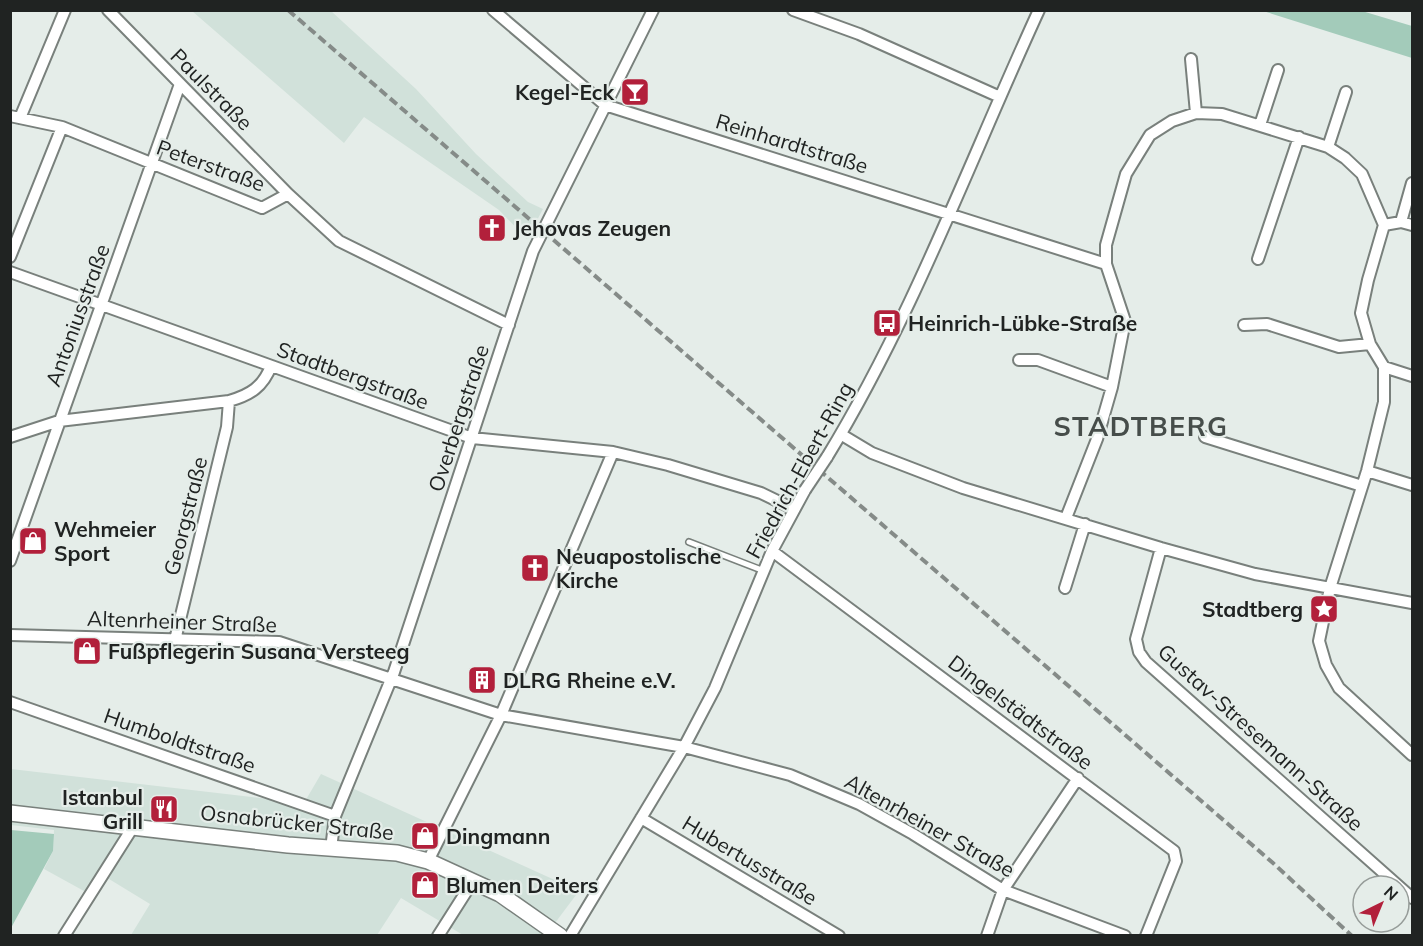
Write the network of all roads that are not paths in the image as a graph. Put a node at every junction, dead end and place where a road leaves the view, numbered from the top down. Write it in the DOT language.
graph roads {
  1 [pos="65,10"];
  2 [pos="108,10"];
  3 [pos="493,10"];
  4 [pos="653,10"];
  5 [pos="793,10"];
  6 [pos="1040,10"];
  7 [pos="1191,59"];
  8 [pos="1278,70"];
  9 [pos="180,84"];
  10 [pos="1346,92"];
  11 [pos="1000,98"];
  12 [pos="605,105"];
  13 [pos="1196,113"];
  14 [pos="15,117"];
  15 [pos="1260,125"];
  16 [pos="62,127"];
  17 [pos="1299,137"];
  18 [pos="1328,147"];
  19 [pos="151,164"];
  20 [pos="1413,183"];
  21 [pos="288,194"];
  22 [pos="949,213"];
  23 [pos="1401,222"];
  24 [pos="1384,225"];
  25 [pos="1413,225"];
  26 [pos="10,257"];
  27 [pos="1258,259"];
  28 [pos="1106,264"];
  29 [pos="10,272"];
  30 [pos="102,305"];
  31 [pos="509,325"];
  32 [pos="1244,325"];
  33 [pos="1370,344"];
  34 [pos="1019,360"];
  35 [pos="271,366"];
  36 [pos="1383,367"];
  37 [pos="1413,376"];
  38 [pos="1112,387"];
  39 [pos="229,401"];
  40 [pos="59,421"];
  41 [pos="842,435"];
  42 [pos="10,437"];
  43 [pos="1205,437"];
  44 [pos="472,438"];
  45 [pos="613,452"];
  46 [pos="1366,471"];
  47 [pos="1413,485"];
  48 [pos="1362,486"];
  49 [pos="794,509"];
  50 [pos="1066,518"];
  51 [pos="1085,524"];
  52 [pos="689,542"];
  53 [pos="1161,548"];
  54 [pos="772,551"];
  55 [pos="10,561"];
  56 [pos="764,571"];
  57 [pos="1065,588"];
  58 [pos="1330,588"];
  59 [pos="1413,603"];
  60 [pos="10,635"];
  61 [pos="175,640"];
  62 [pos="391,679"];
  63 [pos="10,702"];
  64 [pos="501,715"];
  65 [pos="684,747"];
  66 [pos="1413,755"];
  67 [pos="1078,778"];
  68 [pos="10,813"];
  69 [pos="335,816"];
  70 [pos="641,818"];
  71 [pos="133,827"];
  72 [pos="331,849"];
  73 [pos="428,861"];
  74 [pos="473,881"];
  75 [pos="1003,890"];
  76 [pos="1413,898"];
  77 [pos="64,936"];
  78 [pos="438,936"];
  79 [pos="560,936"];
  80 [pos="570,936"];
  81 [pos="839,936"];
  82 [pos="987,936"];
  83 [pos="1125,936"];
  84 [pos="1146,936"];
  1 -- 14 [label="street"];
  2 -- 9 [label="street, Paulstraße"];
  3 -- 12 [label="street, Reinhardtstraße"];
  4 -- 12 [label="street, Overbergstraße"];
  5 -- 11 [label="street"];
  6 -- 11 [label="street, Friedrich-Ebert-Ring"];
  7 -- 13 [label="street"];
  8 -- 15 [label="street"];
  9 -- 19 [label="street, Antoniusstraße"];
  9 -- 21 [label="street, Paulstraße"];
  10 -- 18 [label="street"];
  11 -- 22 [label="street, Friedrich-Ebert-Ring"];
  12 -- 22 [label="street, Reinhardtstraße"];
  12 -- 31 [label="street, Overbergstraße"];
  13 -- 15 [label="street"];
  13 -- 28 [label="street"];
  14 -- 16 [label="street, Peterstraße"];
  15 -- 17 [label="street"];
  16 -- 19 [label="street, Peterstraße"];
  16 -- 26 [label="street"];
  17 -- 18 [label="street"];
  17 -- 27 [label="street"];
  18 -- 24 [label="street"];
  19 -- 21 [label="street, Peterstraße"];
  19 -- 30 [label="street, Antoniusstraße"];
  20 -- 23 [label="street"];
  21 -- 31 [label="street, Peterstraße"];
  22 -- 28 [label="street, Reinhardtstraße"];
  22 -- 41 [label="street, Friedrich-Ebert-Ring"];
  23 -- 24 [label="street"];
  23 -- 25 [label="street"];
  24 -- 33 [label="street"];
  28 -- 38 [label="street"];
  29 -- 30 [label="street, Stadtbergstraße"];
  30 -- 35 [label="street, Stadtbergstraße"];
  30 -- 40 [label="street, Antoniusstraße"];
  31 -- 44 [label="street, Overbergstraße"];
  32 -- 33 [label="street"];
  33 -- 36 [label="street"];
  34 -- 38 [label="street"];
  35 -- 39 [label="street"];
  35 -- 44 [label="street, Stadtbergstraße"];
  36 -- 37 [label="street"];
  36 -- 46 [label="street"];
  38 -- 50 [label="street"];
  39 -- 40 [label="street"];
  39 -- 61 [label="street, Georgstraße"];
  40 -- 42 [label="street"];
  40 -- 55 [label="street, Antoniusstraße"];
  41 -- 49 [label="street, Friedrich-Ebert-Ring, bridge"];
  41 -- 50 [label="street"];
  43 -- 48 [label="street"];
  44 -- 45 [label="street, Stadtbergstraße"];
  44 -- 62 [label="street, Overbergstraße"];
  45 -- 49 [label="street, Stadtbergstraße"];
  45 -- 64 [label="street"];
  46 -- 47 [label="street"];
  46 -- 48 [label="street"];
  48 -- 58 [label="street"];
  49 -- 54 [label="street, Friedrich-Ebert-Ring"];
  50 -- 51 [label="street"];
  51 -- 53 [label="street"];
  51 -- 57 [label="street"];
  52 -- 56 [label="lane"];
  53 -- 58 [label="street"];
  53 -- 76 [label="street, Gustav-Stresemann-Straße"];
  54 -- 56 [label="street, Friedrich-Ebert-Ring"];
  54 -- 67 [label="street, Dingelstädtstraße"];
  56 -- 65 [label="street, Friedrich-Ebert-Ring"];
  58 -- 59 [label="street"];
  58 -- 66 [label="street"];
  60 -- 61 [label="street, Altenrheiner Straße"];
  61 -- 62 [label="street, Altenrheiner Straße"];
  62 -- 64 [label="street, Altenrheiner Straße"];
  62 -- 69 [label="street, Overbergstraße"];
  63 -- 69 [label="street, Humboldtstraße"];
  64 -- 65 [label="street, Altenrheiner Straße"];
  64 -- 73 [label="street"];
  65 -- 70 [label="street, Friedrich-Ebert-Ring"];
  65 -- 75 [label="street, Altenrheiner Straße"];
  67 -- 75 [label="street"];
  67 -- 84 [label="street, Dingelstädtstraße"];
  68 -- 71 [label="main road, Osnabrücker Straße"];
  69 -- 72 [label="street, Overbergstraße"];
  70 -- 80 [label="street, Friedrich-Ebert-Ring"];
  70 -- 81 [label="street, Hubertusstraße"];
  71 -- 72 [label="main road, Osnabrücker Straße"];
  71 -- 77 [label="street"];
  72 -- 73 [label="main road, Osnabrücker Straße"];
  73 -- 74 [label="main road, Osnabrücker Straße"];
  74 -- 78 [label="street"];
  74 -- 79 [label="main road, Osnabrücker Straße"];
  75 -- 82 [label="street"];
  75 -- 83 [label="street, Altenrheiner Straße"];
}
